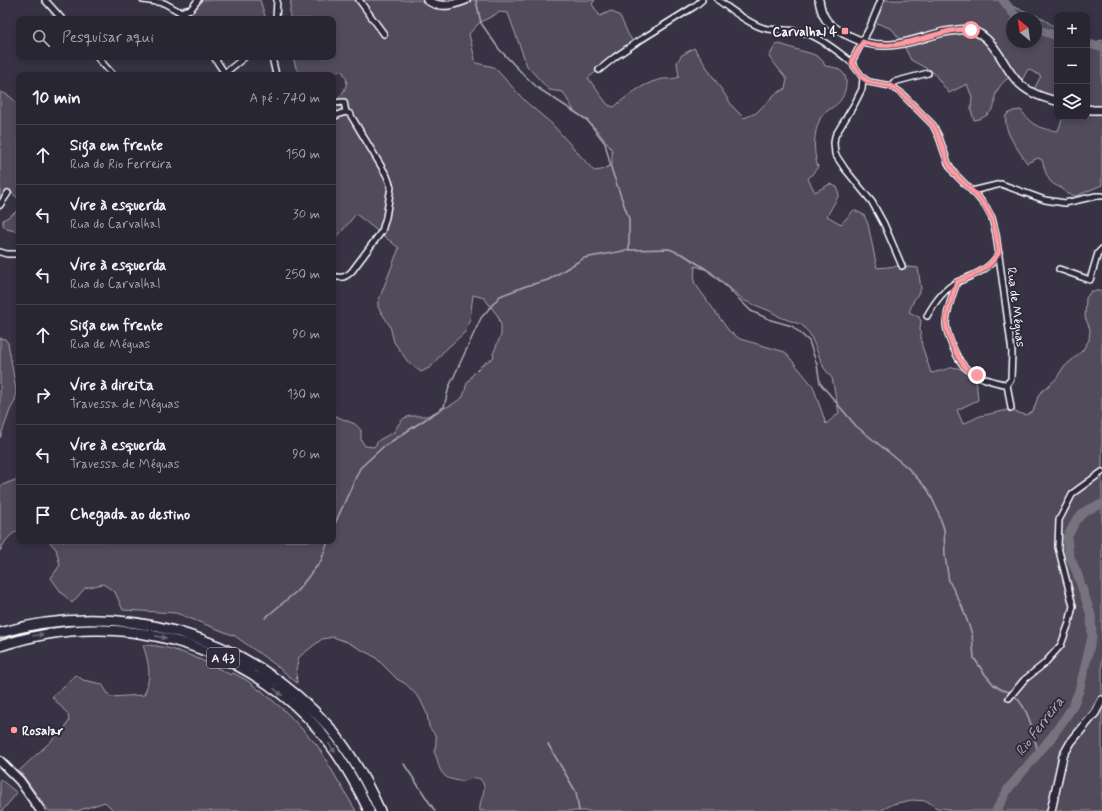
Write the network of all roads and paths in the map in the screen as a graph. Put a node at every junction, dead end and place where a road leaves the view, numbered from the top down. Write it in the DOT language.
graph roads {
  1 [pos="45,0"];
  2 [pos="143,0"];
  3 [pos="198,0"];
  4 [pos="276,0"];
  5 [pos="359,0"];
  6 [pos="427,0"];
  7 [pos="466,0"];
  8 [pos="702,0"];
  9 [pos="718,0"];
  10 [pos="819,0"];
  11 [pos="881,0"];
  12 [pos="179,12"];
  13 [pos="59,16"];
  14 [pos="187,16"];
  15 [pos="276,16"];
  16 [pos="384,34"];
  17 [pos="863,42"];
  18 [pos="100,60"];
  19 [pos="216,60"];
  20 [pos="241,60"];
  21 [pos="273,60"];
  22 [pos="852,63"];
  23 [pos="599,70"];
  24 [pos="110,72"];
  25 [pos="224,72"];
  26 [pos="227,72"];
  27 [pos="275,72"];
  28 [pos="928,72"];
  29 [pos="863,78"];
  30 [pos="891,86"];
  31 [pos="1054,100"];
  32 [pos="336,103"];
  33 [pos="1090,110"];
  34 [pos="1102,110"];
  35 [pos="346,112"];
  36 [pos="336,116"];
  37 [pos="972,191"];
  38 [pos="8,193"];
  39 [pos="1102,196"];
  40 [pos="0,205"];
  41 [pos="1102,249"];
  42 [pos="0,252"];
  43 [pos="999,252"];
  44 [pos="16,254"];
  45 [pos="902,266"];
  46 [pos="1059,269"];
  47 [pos="336,277"];
  48 [pos="957,282"];
  49 [pos="926,316"];
  50 [pos="1007,384"];
  51 [pos="1011,408"];
  52 [pos="1102,472"];
  53 [pos="0,633"];
  54 [pos="0,646"];
  55 [pos="1009,698"];
  56 [pos="1102,700"];
  57 [pos="311,714"];
  58 [pos="0,761"];
  59 [pos="41,811"];
  60 [pos="369,811"];
  61 [pos="380,811"];
  62 [pos="1051,811"];
  1 -- 13 [label="street"];
  2 -- 12 [label="street"];
  3 -- 12 [label="street"];
  4 -- 15 [label="street"];
  5 -- 16 [label="street"];
  6 -- 7 [label="street"];
  8 -- 23 [label="street"];
  9 -- 22 [label="street"];
  10 -- 17 [label="street"];
  11 -- 17 [label="street"];
  12 -- 14 [label="street"];
  17 -- 22 [label="street"];
  17 -- 31 [label="street"];
  18 -- 24 [label="street"];
  19 -- 25 [label="street"];
  20 -- 26 [label="street"];
  21 -- 27 [label="street"];
  22 -- 29 [label="street"];
  28 -- 30 [label="street"];
  29 -- 30 [label="street"];
  29 -- 45 [label="street"];
  30 -- 37 [label="street, Rua de Méguas"];
  32 -- 35 [label="street"];
  33 -- 34 [label="street"];
  35 -- 36 [label="street"];
  35 -- 47 [label="street"];
  37 -- 39 [label="street"];
  37 -- 43 [label="street, Rua de Méguas"];
  38 -- 40 [label="street"];
  41 -- 46 [label="street"];
  42 -- 44 [label="street"];
  43 -- 48 [label="street"];
  43 -- 50 [label="street, Rua de Méguas"];
  48 -- 49 [label="street"];
  48 -- 50 [label="street"];
  50 -- 51 [label="street, Rua de Méguas"];
  52 -- 55 [label="street"];
  53 -- 57 [label="highway, A 43"];
  54 -- 57 [label="highway, A 43, one-way"];
  56 -- 62 [label="street"];
  57 -- 60 [label="highway, A 43, one-way"];
  57 -- 61 [label="highway, A 43"];
  58 -- 59 [label="main road"];
}
